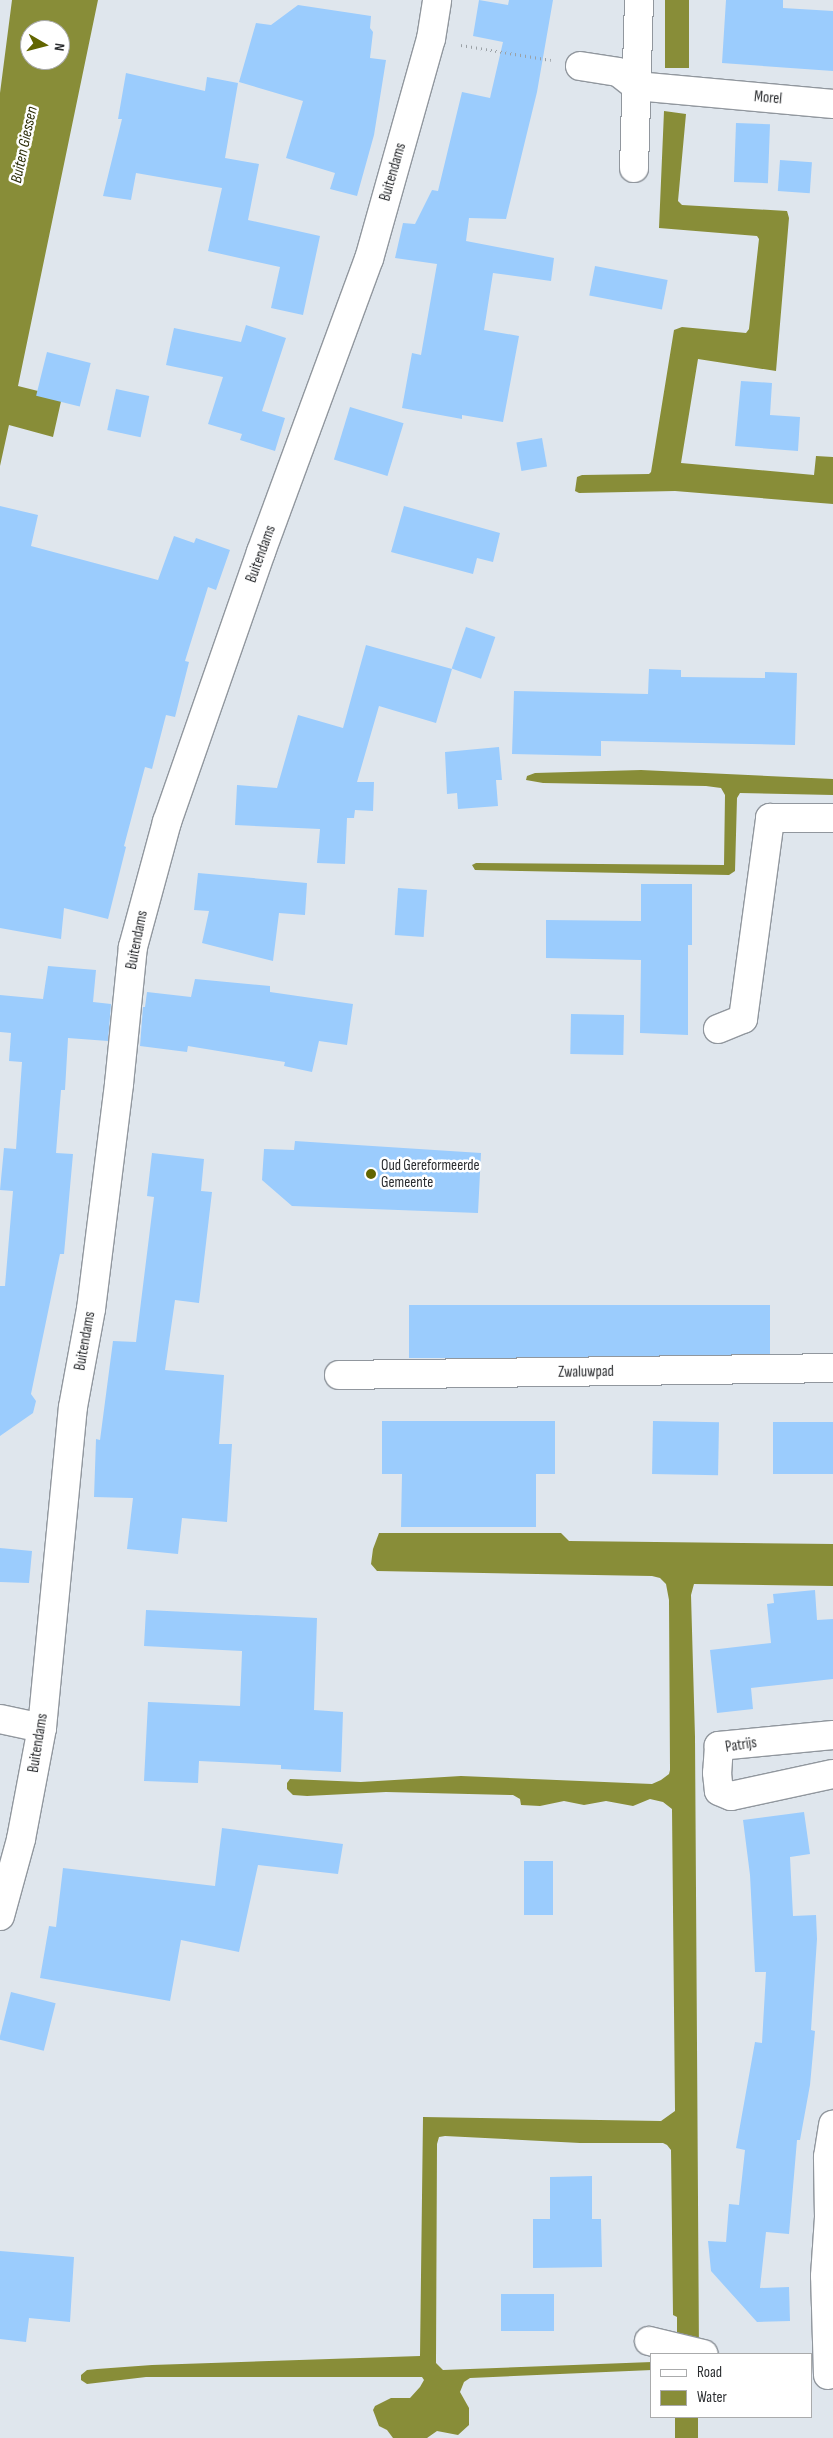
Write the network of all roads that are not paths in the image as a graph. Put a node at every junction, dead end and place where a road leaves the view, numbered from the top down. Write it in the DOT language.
graph roads {
  1 [pos="437,0"];
  2 [pos="639,0"];
  3 [pos="580,66"];
  4 [pos="636,86"];
  5 [pos="833,104"];
  6 [pos="634,168"];
  7 [pos="833,818"];
  8 [pos="718,1029"];
  9 [pos="833,1368"];
  10 [pos="339,1375"];
  11 [pos="0,1719"];
  12 [pos="42,1728"];
  13 [pos="833,1736"];
  14 [pos="832,1782"];
  15 [pos="0,1916"];
  16 [pos="833,2124"];
  17 [pos="831,2212"];
  18 [pos="649,2341"];
  19 [pos="693,2352"];
  20 [pos="824,2376"];
  1 -- 12 [label="street, Buitendams"];
  2 -- 4 [label="street"];
  3 -- 4 [label="street"];
  4 -- 5 [label="street, Morel"];
  4 -- 6 [label="street"];
  7 -- 8 [label="street"];
  9 -- 10 [label="street, Zwaluwpad"];
  11 -- 12 [label="street"];
  12 -- 15 [label="street, Buitendams"];
  13 -- 14 [label="street, Patrijs"];
  16 -- 17 [label="street"];
  17 -- 20 [label="street"];
  18 -- 19 [label="street"];
}
